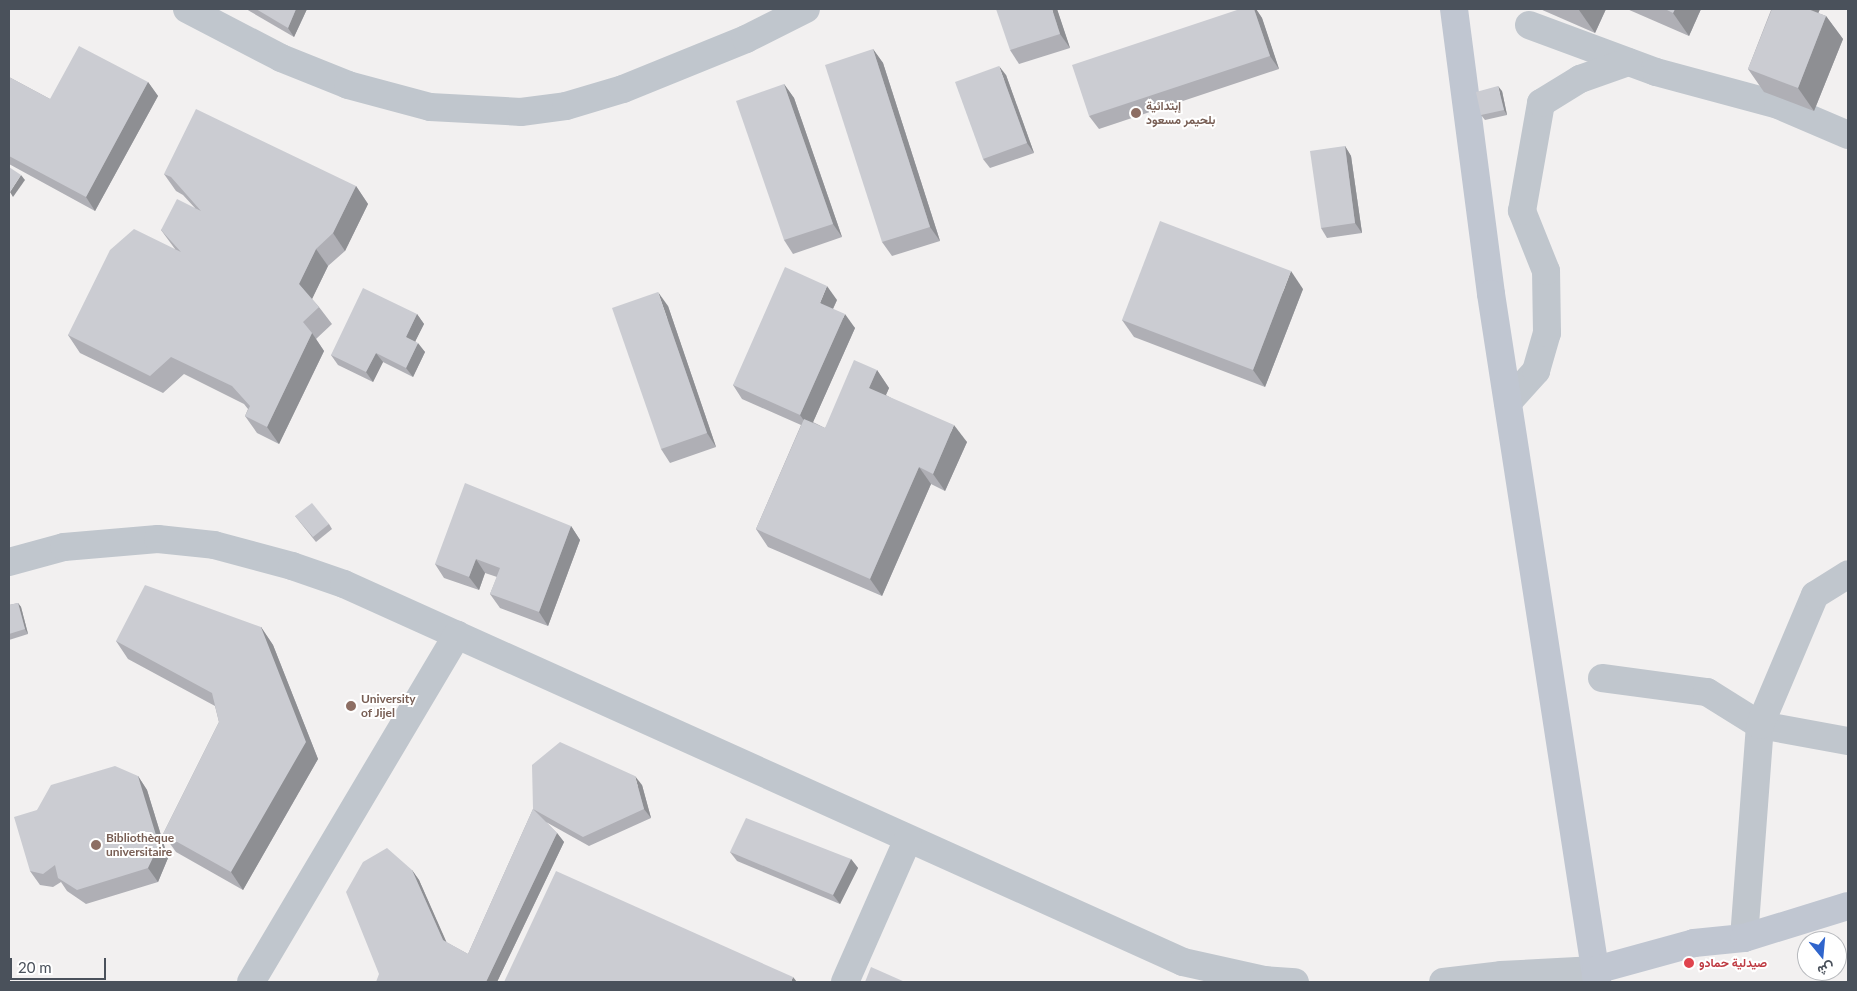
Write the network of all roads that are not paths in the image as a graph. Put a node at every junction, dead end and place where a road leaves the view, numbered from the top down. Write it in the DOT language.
graph roads {
  1 [pos="187,9"];
  2 [pos="806,9"];
  3 [pos="1454,9"];
  4 [pos="1529,25"];
  5 [pos="1628,62"];
  6 [pos="1848,135"];
  7 [pos="1508,402"];
  8 [pos="9,562"];
  9 [pos="1848,574"];
  10 [pos="457,635"];
  11 [pos="1602,678"];
  12 [pos="1760,725"];
  13 [pos="1848,741"];
  14 [pos="908,839"];
  15 [pos="1848,906"];
  16 [pos="1744,938"];
  17 [pos="1596,976"];
  18 [pos="251,982"];
  19 [pos="845,982"];
  20 [pos="1294,982"];
  21 [pos="1443,982"];
  1 -- 2 [label="street"];
  3 -- 7 [label="main road"];
  4 -- 5 [label="street"];
  5 -- 6 [label="street"];
  5 -- 7 [label="street"];
  7 -- 17 [label="main road"];
  8 -- 10 [label="street"];
  9 -- 12 [label="street"];
  10 -- 14 [label="street"];
  10 -- 18 [label="street"];
  11 -- 12 [label="street"];
  12 -- 13 [label="street"];
  12 -- 16 [label="street"];
  14 -- 19 [label="street"];
  14 -- 20 [label="street"];
  15 -- 16 [label="main road"];
  16 -- 17 [label="main road"];
  17 -- 21 [label="street"];
}
